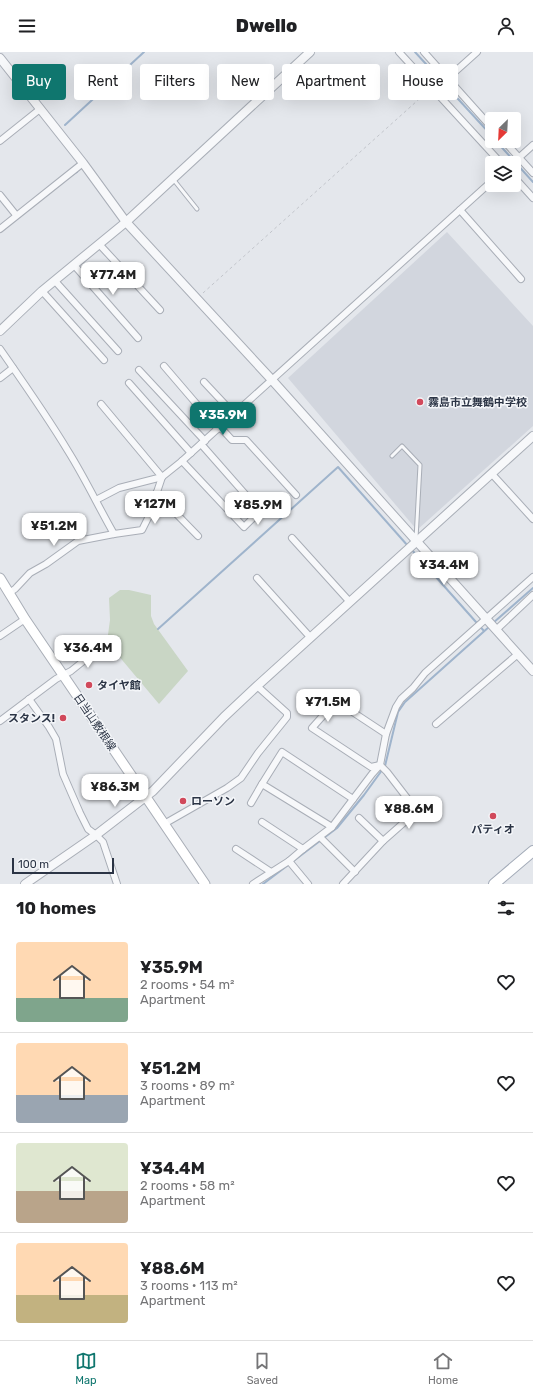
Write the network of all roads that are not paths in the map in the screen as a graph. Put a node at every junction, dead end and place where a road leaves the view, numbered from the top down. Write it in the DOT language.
graph roads {
  1 [pos="310,52"];
  2 [pos="399,52"];
  3 [pos="424,52"];
  4 [pos="477,52"];
  5 [pos="0,59"];
  6 [pos="435,64"];
  7 [pos="458,69"];
  8 [pos="458,89"];
  9 [pos="40,109"];
  10 [pos="485,120"];
  11 [pos="0,141"];
  12 [pos="533,145"];
  13 [pos="510,148"];
  14 [pos="495,156"];
  15 [pos="517,156"];
  16 [pos="521,156"];
  17 [pos="521,160"];
  18 [pos="83,163"];
  19 [pos="533,174"];
  20 [pos="173,179"];
  21 [pos="521,185"];
  22 [pos="485,187"];
  23 [pos="0,195"];
  24 [pos="533,198"];
  25 [pos="197,209"];
  26 [pos="460,210"];
  27 [pos="16,215"];
  28 [pos="126,222"];
  29 [pos="0,228"];
  30 [pos="99,244"];
  31 [pos="74,265"];
  32 [pos="521,278"];
  33 [pos="54,280"];
  34 [pos="42,291"];
  35 [pos="160,310"];
  36 [pos="0,331"];
  37 [pos="138,338"];
  38 [pos="0,349"];
  39 [pos="118,351"];
  40 [pos="104,360"];
  41 [pos="164,366"];
  42 [pos="13,368"];
  43 [pos="139,370"];
  44 [pos="0,378"];
  45 [pos="272,380"];
  46 [pos="204,382"];
  47 [pos="128,383"];
  48 [pos="101,404"];
  49 [pos="234,414"];
  50 [pos="219,428"];
  51 [pos="533,436"];
  52 [pos="203,442"];
  53 [pos="191,453"];
  54 [pos="392,456"];
  55 [pos="182,461"];
  56 [pos="492,474"];
  57 [pos="162,477"];
  58 [pos="156,493"];
  59 [pos="296,495"];
  60 [pos="96,500"];
  61 [pos="533,519"];
  62 [pos="114,534"];
  63 [pos="198,536"];
  64 [pos="292,538"];
  65 [pos="416,540"];
  66 [pos="533,577"];
  67 [pos="0,578"];
  68 [pos="257,578"];
  69 [pos="9,593"];
  70 [pos="533,595"];
  71 [pos="349,601"];
  72 [pos="25,619"];
  73 [pos="488,619"];
  74 [pos="496,629"];
  75 [pos="0,636"];
  76 [pos="310,637"];
  77 [pos="102,647"];
  78 [pos="518,654"];
  79 [pos="533,670"];
  80 [pos="63,676"];
  81 [pos="256,686"];
  82 [pos="29,699"];
  83 [pos="0,721"];
  84 [pos="436,724"];
  85 [pos="386,734"];
  86 [pos="383,768"];
  87 [pos="262,784"];
  88 [pos="146,797"];
  89 [pos="353,799"];
  90 [pos="251,803"];
  91 [pos="359,818"];
  92 [pos="262,822"];
  93 [pos="164,824"];
  94 [pos="332,827"];
  95 [pos="96,835"];
  96 [pos="323,839"];
  97 [pos="383,841"];
  98 [pos="236,849"];
  99 [pos="303,849"];
  100 [pos="533,851"];
  101 [pos="291,863"];
  102 [pos="271,872"];
  103 [pos="355,872"];
  104 [pos="25,884"];
  105 [pos="117,884"];
  106 [pos="205,884"];
  107 [pos="253,884"];
  108 [pos="308,884"];
  109 [pos="343,884"];
  110 [pos="494,884"];
  1 -- 20 [label="street"];
  2 -- 14 [label="street"];
  3 -- 6 [label="street"];
  4 -- 7 [label="street"];
  5 -- 9 [label="street"];
  8 -- 10 [label="street"];
  9 -- 11 [label="street"];
  9 -- 18 [label="street"];
  12 -- 16 [label="street"];
  13 -- 15 [label="street"];
  17 -- 19 [label="street"];
  18 -- 27 [label="street"];
  18 -- 28 [label="street"];
  20 -- 25 [label="lane"];
  20 -- 28 [label="street"];
  21 -- 24 [label="street"];
  22 -- 26 [label="street"];
  23 -- 27 [label="street"];
  26 -- 32 [label="street"];
  26 -- 45 [label="street"];
  27 -- 29 [label="street"];
  28 -- 30 [label="street"];
  28 -- 45 [label="street"];
  30 -- 31 [label="street"];
  30 -- 35 [label="street"];
  31 -- 33 [label="street"];
  31 -- 37 [label="street"];
  33 -- 34 [label="street"];
  33 -- 39 [label="street"];
  34 -- 36 [label="street"];
  34 -- 40 [label="street"];
  38 -- 42 [label="street"];
  41 -- 50 [label="street"];
  42 -- 44 [label="street"];
  42 -- 60 [label="street"];
  43 -- 52 [label="street"];
  45 -- 49 [label="street"];
  45 -- 65 [label="street"];
  46 -- 49 [label="street"];
  47 -- 53 [label="street"];
  48 -- 57 [label="street"];
  49 -- 50 [label="street"];
  50 -- 52 [label="street"];
  50 -- 59 [label="street"];
  51 -- 56 [label="street"];
  52 -- 53 [label="street"];
  52 -- 55 [label="street"];
  53 -- 55 [label="street"];
  54 -- 65 [label="lane"];
  55 -- 57 [label="street"];
  56 -- 61 [label="street"];
  56 -- 65 [label="street"];
  57 -- 58 [label="street"];
  57 -- 60 [label="street"];
  58 -- 62 [label="street"];
  58 -- 63 [label="street"];
  60 -- 62 [label="street"];
  62 -- 69 [label="street"];
  64 -- 71 [label="street"];
  65 -- 71 [label="street"];
  65 -- 73 [label="street"];
  66 -- 73 [label="street"];
  67 -- 69 [label="main road, 日当山敷根線"];
  68 -- 76 [label="street"];
  69 -- 72 [label="main road, 日当山敷根線"];
  70 -- 74 [label="street"];
  71 -- 76 [label="street"];
  72 -- 75 [label="street"];
  72 -- 80 [label="main road, 日当山敷根線"];
  73 -- 74 [label="street"];
  73 -- 85 [label="street"];
  74 -- 78 [label="street"];
  76 -- 81 [label="street"];
  77 -- 80 [label="street"];
  78 -- 79 [label="street"];
  78 -- 84 [label="street"];
  80 -- 82 [label="street"];
  80 -- 88 [label="main road, 日当山敷根線"];
  81 -- 88 [label="street"];
  81 -- 93 [label="street"];
  82 -- 83 [label="street"];
  82 -- 95 [label="street"];
  85 -- 86 [label="street"];
  85 -- 86 [label="street"];
  86 -- 89 [label="street"];
  86 -- 97 [label="street"];
  87 -- 89 [label="street"];
  87 -- 90 [label="street"];
  87 -- 94 [label="street"];
  88 -- 93 [label="main road, 日当山敷根線"];
  88 -- 95 [label="street"];
  89 -- 94 [label="street"];
  91 -- 97 [label="street"];
  92 -- 99 [label="street"];
  93 -- 106 [label="main road, 日当山敷根線"];
  94 -- 96 [label="street"];
  95 -- 104 [label="street"];
  95 -- 105 [label="street"];
  96 -- 99 [label="street"];
  96 -- 103 [label="street"];
  97 -- 103 [label="street"];
  98 -- 102 [label="street"];
  99 -- 101 [label="street"];
  100 -- 110 [label="main road"];
  101 -- 102 [label="street"];
  101 -- 108 [label="street"];
  102 -- 107 [label="street"];
  103 -- 109 [label="street"];
}
